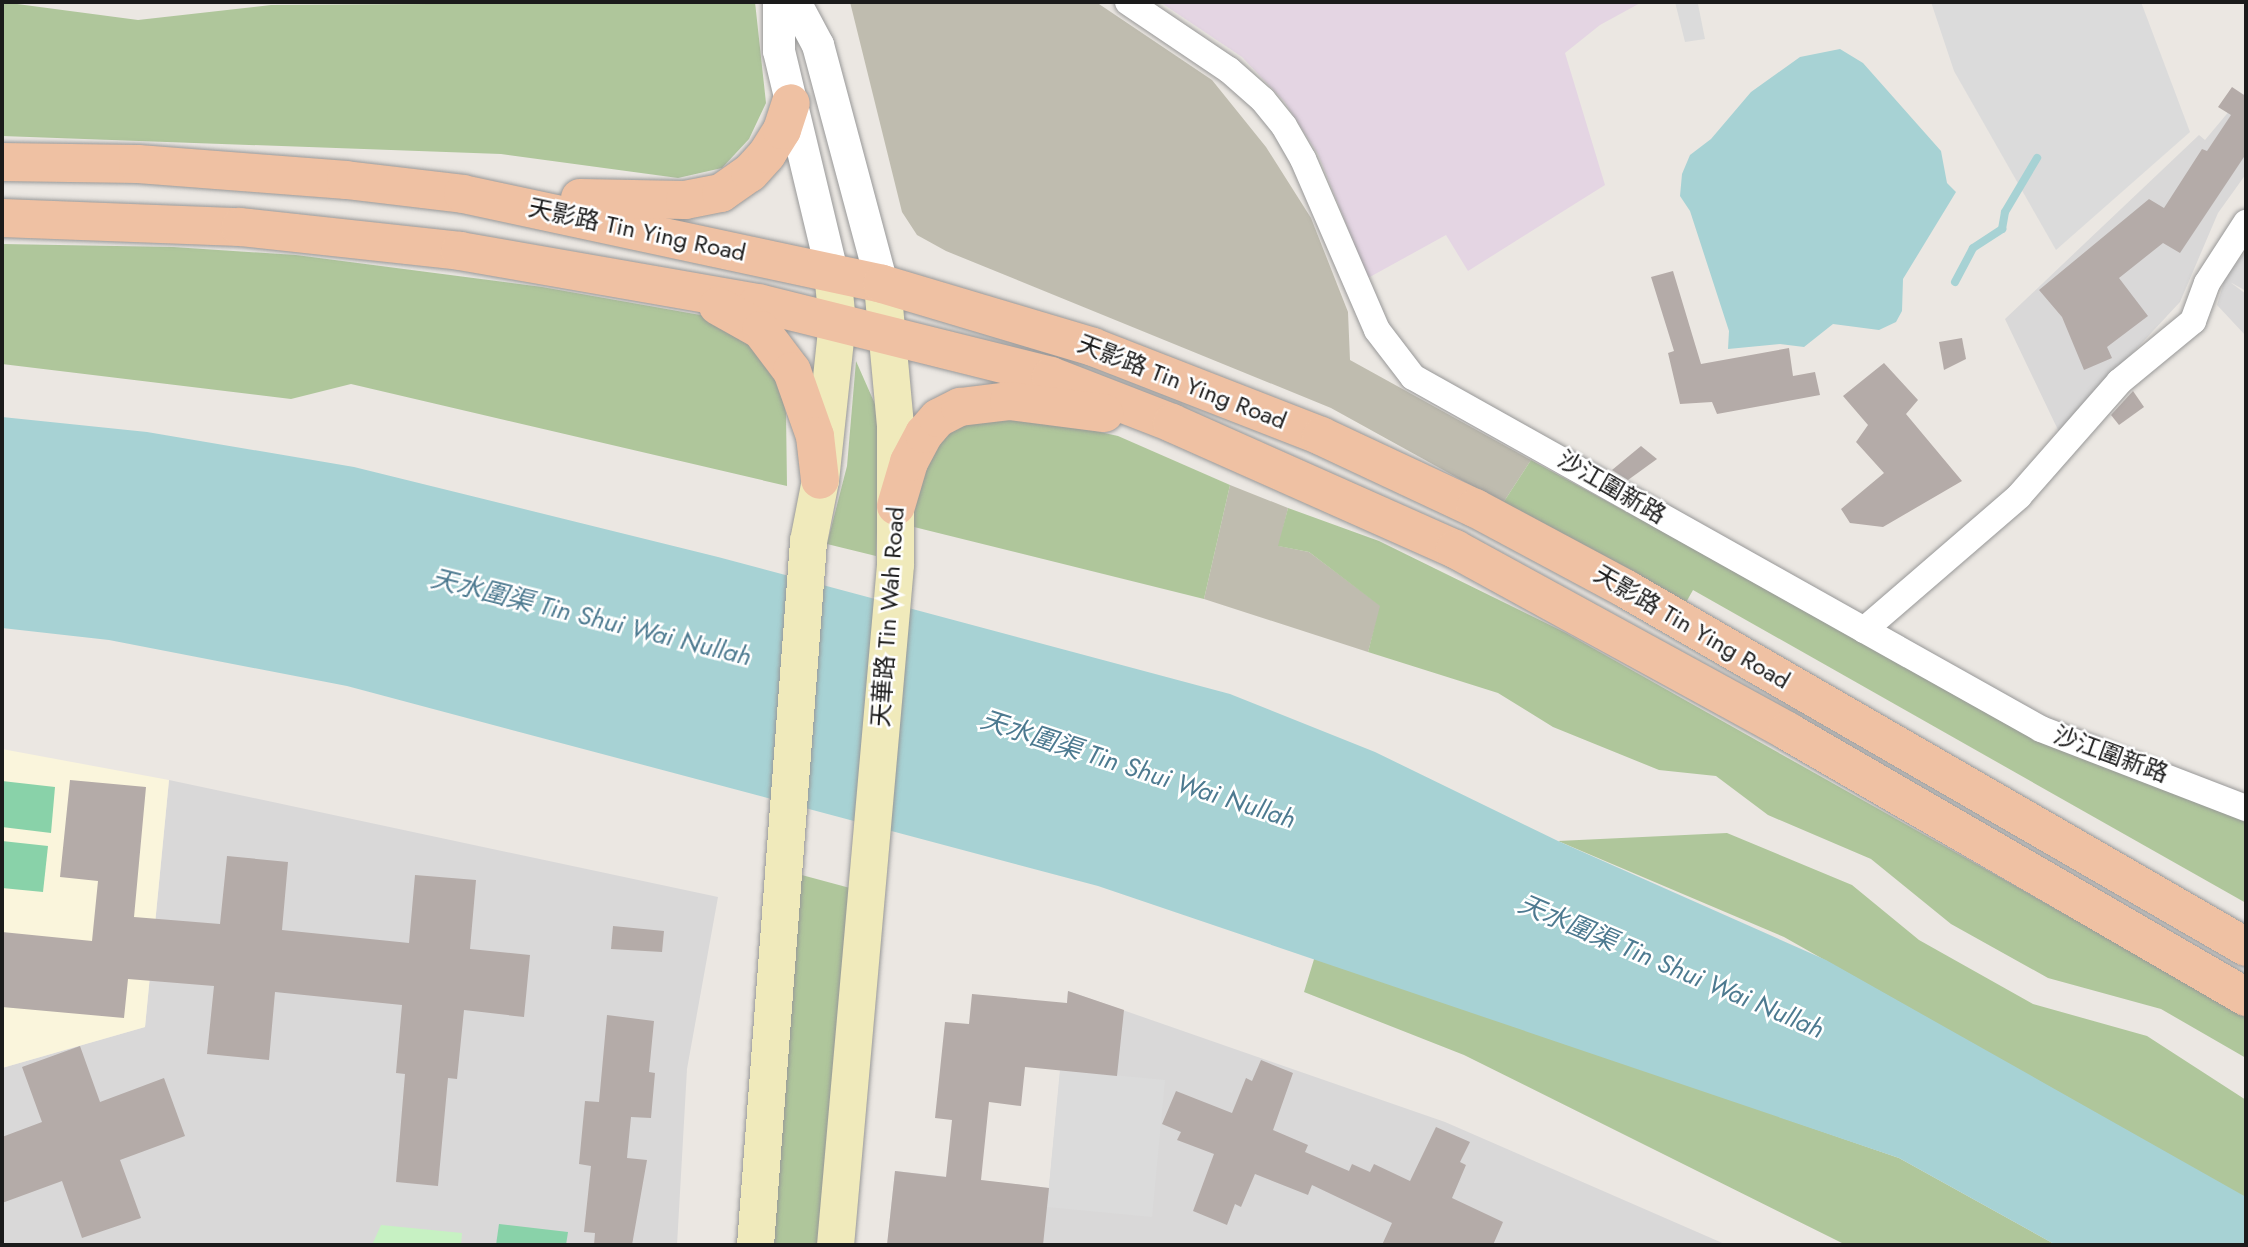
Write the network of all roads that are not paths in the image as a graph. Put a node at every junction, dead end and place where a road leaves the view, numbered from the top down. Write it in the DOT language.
graph roads {
  1 [pos="779,2"];
  2 [pos="794,2"];
  3 [pos="1128,2"];
  4 [pos="791,103"];
  5 [pos="2,163"];
  6 [pos="463,194"];
  7 [pos="2,218"];
  8 [pos="2246,223"];
  9 [pos="832,272"];
  10 [pos="882,284"];
  11 [pos="674,288"];
  12 [pos="837,322"];
  13 [pos="889,335"];
  14 [pos="1172,423"];
  15 [pos="820,480"];
  16 [pos="896,506"];
  17 [pos="1864,630"];
  18 [pos="2246,808"];
  19 [pos="2246,947"];
  20 [pos="2246,997"];
  21 [pos="755,1245"];
  22 [pos="835,1245"];
  1 -- 4 [label="street"];
  2 -- 10 [label="street, 天華路 Tin Wah Road"];
  3 -- 17 [label="street, 沙江圍新路"];
  4 -- 6 [label="main road"];
  4 -- 9 [label="street"];
  5 -- 6 [label="main road, 天影路 Tin Ying Road"];
  6 -- 9 [label="main road, 天影路 Tin Ying Road"];
  7 -- 11 [label="main road, 天影路 Tin Ying Road"];
  8 -- 17 [label="street"];
  9 -- 10 [label="main road, 天影路 Tin Ying Road"];
  9 -- 12 [label="main road"];
  10 -- 13 [label="main road, 天華路 Tin Wah Road"];
  10 -- 19 [label="main road, 天影路 Tin Ying Road"];
  11 -- 12 [label="main road, 天影路 Tin Ying Road"];
  11 -- 15 [label="main road"];
  12 -- 13 [label="main road, 天影路 Tin Ying Road"];
  12 -- 15 [label="main road"];
  13 -- 14 [label="main road, 天影路 Tin Ying Road"];
  13 -- 16 [label="main road, 天華路 Tin Wah Road"];
  14 -- 16 [label="main road"];
  14 -- 20 [label="main road, 天影路 Tin Ying Road"];
  15 -- 21 [label="main road"];
  16 -- 22 [label="main road, 天華路 Tin Wah Road"];
  17 -- 18 [label="street, 沙江圍新路"];
}
